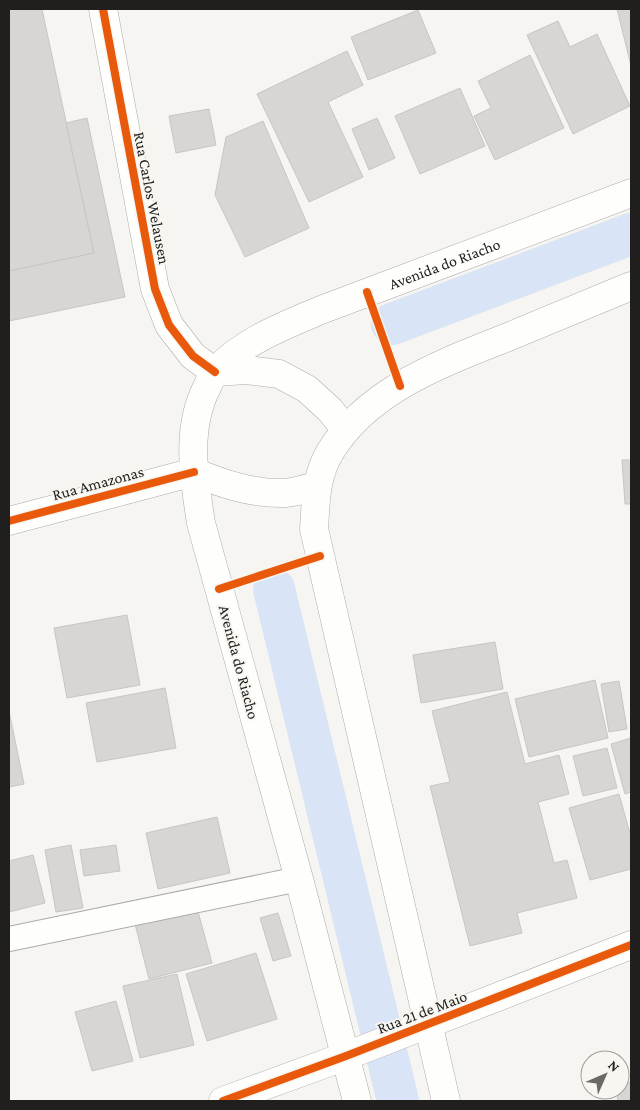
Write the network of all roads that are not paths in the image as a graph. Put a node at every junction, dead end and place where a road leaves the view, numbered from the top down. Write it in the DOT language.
graph roads {
  1 [pos="102,9"];
  2 [pos="631,193"];
  3 [pos="631,286"];
  4 [pos="215,372"];
  5 [pos="346,430"];
  6 [pos="194,472"];
  7 [pos="316,486"];
  8 [pos="9,521"];
  9 [pos="298,879"];
  10 [pos="9,939"];
  11 [pos="631,945"];
  12 [pos="417,1028"];
  13 [pos="346,1056"];
  14 [pos="223,1101"];
  15 [pos="357,1101"];
  16 [pos="446,1101"];
  1 -- 4 [label="main road, Rua Carlos Welausen"];
  2 -- 4 [label="main road, Avenida do Riacho"];
  3 -- 5 [label="main road"];
  4 -- 5 [label="main road"];
  4 -- 6 [label="main road, Avenida do Riacho"];
  5 -- 7 [label="main road"];
  6 -- 7 [label="main road"];
  6 -- 8 [label="main road, Rua Amazonas"];
  6 -- 9 [label="main road, Avenida do Riacho"];
  7 -- 12 [label="main road"];
  9 -- 10 [label="lane"];
  9 -- 13 [label="main road, Avenida do Riacho"];
  11 -- 12 [label="main road, Rua 21 de Maio"];
  12 -- 13 [label="main road, Rua 21 de Maio"];
  12 -- 16 [label="main road"];
  13 -- 14 [label="main road, Rua 21 de Maio"];
  13 -- 15 [label="main road, Avenida do Riacho"];
}
